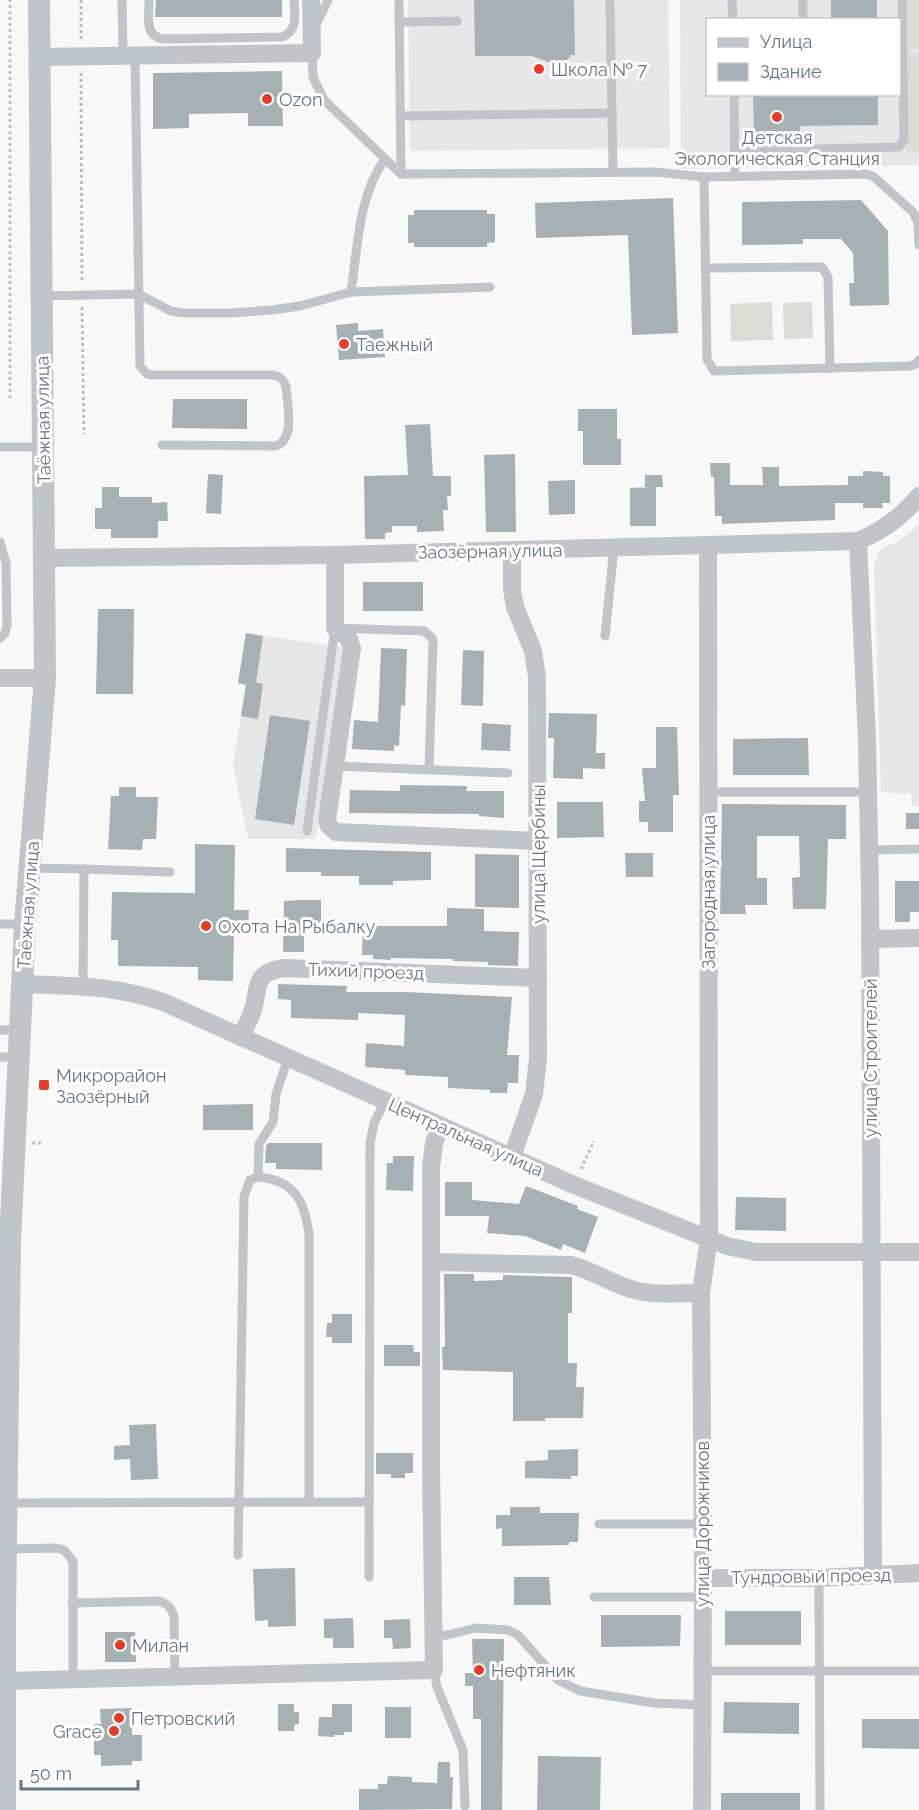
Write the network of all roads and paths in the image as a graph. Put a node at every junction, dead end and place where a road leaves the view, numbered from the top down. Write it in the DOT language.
graph roads {
  1 [pos="10,0"];
  2 [pos="39,0"];
  3 [pos="81,0"];
  4 [pos="123,0"];
  5 [pos="149,0"];
  6 [pos="294,0"];
  7 [pos="311,0"];
  8 [pos="328,0"];
  9 [pos="399,0"];
  10 [pos="610,0"];
  11 [pos="732,0"];
  12 [pos="803,0"];
  13 [pos="902,0"];
  14 [pos="733,18"];
  15 [pos="803,18"];
  16 [pos="457,21"];
  17 [pos="399,22"];
  18 [pos="312,48"];
  19 [pos="81,56"];
  20 [pos="129,56"];
  21 [pos="39,57"];
  22 [pos="734,96"];
  23 [pos="613,113"];
  24 [pos="400,116"];
  25 [pos="735,151"];
  26 [pos="385,159"];
  27 [pos="613,172"];
  28 [pos="401,174"];
  29 [pos="704,177"];
  30 [pos="735,177"];
  31 [pos="919,245"];
  32 [pos="705,268"];
  33 [pos="490,287"];
  34 [pos="351,292"];
  35 [pos="138,294"];
  36 [pos="82,295"];
  37 [pos="42,296"];
  38 [pos="919,360"];
  39 [pos="830,369"];
  40 [pos="10,398"];
  41 [pos="84,434"];
  42 [pos="162,445"];
  43 [pos="0,447"];
  44 [pos="43,447"];
  45 [pos="919,496"];
  46 [pos="858,541"];
  47 [pos="0,542"];
  48 [pos="708,546"];
  49 [pos="614,548"];
  50 [pos="512,550"];
  51 [pos="335,555"];
  52 [pos="45,558"];
  53 [pos="335,628"];
  54 [pos="605,636"];
  55 [pos="0,638"];
  56 [pos="0,678"];
  57 [pos="45,678"];
  58 [pos="335,766"];
  59 [pos="429,770"];
  60 [pos="508,773"];
  61 [pos="708,792"];
  62 [pos="868,792"];
  63 [pos="307,831"];
  64 [pos="537,841"];
  65 [pos="919,849"];
  66 [pos="869,850"];
  67 [pos="30,868"];
  68 [pos="84,869"];
  69 [pos="170,872"];
  70 [pos="0,924"];
  71 [pos="26,924"];
  72 [pos="919,938"];
  73 [pos="870,939"];
  74 [pos="538,978"];
  75 [pos="22,984"];
  76 [pos="83,986"];
  77 [pos="10,1030"];
  78 [pos="240,1037"];
  79 [pos="9,1057"];
  80 [pos="288,1058"];
  81 [pos="385,1101"];
  82 [pos="441,1126"];
  83 [pos="594,1141"];
  84 [pos="512,1157"];
  85 [pos="258,1177"];
  86 [pos="574,1185"];
  87 [pos="709,1238"];
  88 [pos="870,1252"];
  89 [pos="919,1252"];
  90 [pos="432,1263"];
  91 [pos="701,1293"];
  92 [pos="4,1401"];
  93 [pos="239,1502"];
  94 [pos="309,1502"];
  95 [pos="369,1502"];
  96 [pos="6,1503"];
  97 [pos="599,1524"];
  98 [pos="702,1524"];
  99 [pos="5,1549"];
  100 [pos="238,1555"];
  101 [pos="919,1573"];
  102 [pos="873,1575"];
  103 [pos="369,1577"];
  104 [pos="819,1578"];
  105 [pos="703,1587"];
  106 [pos="594,1597"];
  107 [pos="72,1603"];
  108 [pos="2,1616"];
  109 [pos="434,1636"];
  110 [pos="434,1670"];
  111 [pos="703,1671"];
  112 [pos="821,1671"];
  113 [pos="919,1671"];
  114 [pos="175,1677"];
  115 [pos="73,1679"];
  116 [pos="4,1681"];
  117 [pos="702,1705"];
  118 [pos="2,1714"];
  119 [pos="465,1806"];
  120 [pos="5,1810"];
  121 [pos="702,1810"];
  122 [pos="820,1810"];
  1 -- 40 [label="path"];
  2 -- 21 [label="street, Таёжная улица"];
  3 -- 19 [label="path"];
  4 -- 20 [label="lane"];
  5 -- 6 [label="lane"];
  7 -- 18 [label="street"];
  8 -- 18 [label="lane"];
  9 -- 17 [label="lane"];
  10 -- 23 [label="lane"];
  11 -- 14 [label="lane"];
  12 -- 15 [label="lane"];
  13 -- 25 [label="lane"];
  16 -- 17 [label="lane"];
  17 -- 24 [label="lane"];
  18 -- 20 [label="street"];
  18 -- 26 [label="lane"];
  19 -- 20 [label="street"];
  19 -- 21 [label="street"];
  19 -- 36 [label="path"];
  20 -- 35 [label="lane"];
  21 -- 37 [label="street, Таёжная улица"];
  22 -- 25 [label="lane"];
  23 -- 24 [label="lane"];
  23 -- 27 [label="lane"];
  24 -- 28 [label="lane"];
  25 -- 30 [label="lane"];
  26 -- 28 [label="lane"];
  26 -- 34 [label="lane"];
  27 -- 28 [label="lane"];
  27 -- 29 [label="lane"];
  29 -- 30 [label="lane"];
  29 -- 32 [label="lane"];
  30 -- 31 [label="lane"];
  32 -- 39 [label="lane"];
  32 -- 39 [label="lane"];
  33 -- 34 [label="lane"];
  34 -- 35 [label="lane"];
  35 -- 36 [label="lane"];
  35 -- 42 [label="lane"];
  36 -- 37 [label="lane"];
  36 -- 41 [label="path"];
  37 -- 44 [label="street, Таёжная улица"];
  38 -- 39 [label="lane"];
  43 -- 44 [label="lane"];
  44 -- 52 [label="street, Таёжная улица"];
  45 -- 46 [label="street, Заозёрная улица"];
  46 -- 48 [label="street, Заозёрная улица"];
  46 -- 62 [label="street, улица Строителей"];
  47 -- 55 [label="lane"];
  48 -- 49 [label="street, Заозёрная улица"];
  48 -- 61 [label="street, Загородная улица"];
  49 -- 50 [label="street, Заозёрная улица"];
  49 -- 54 [label="lane"];
  50 -- 51 [label="street, Заозёрная улица"];
  50 -- 64 [label="street, улица Щербины"];
  51 -- 52 [label="street, Заозёрная улица"];
  51 -- 53 [label="street"];
  52 -- 57 [label="street, Таёжная улица"];
  53 -- 58 [label="street"];
  53 -- 59 [label="lane"];
  53 -- 63 [label="lane"];
  56 -- 57 [label="street"];
  57 -- 67 [label="street, Таёжная улица"];
  58 -- 59 [label="lane"];
  58 -- 64 [label="street"];
  59 -- 60 [label="lane"];
  61 -- 62 [label="lane"];
  61 -- 87 [label="street, Загородная улица"];
  62 -- 66 [label="street, улица Строителей"];
  64 -- 74 [label="street, улица Щербины"];
  65 -- 66 [label="lane"];
  66 -- 73 [label="street, улица Строителей"];
  67 -- 68 [label="lane"];
  67 -- 71 [label="street, Таёжная улица"];
  68 -- 69 [label="lane"];
  68 -- 76 [label="lane"];
  70 -- 71 [label="lane"];
  71 -- 75 [label="street, Таёжная улица"];
  72 -- 73 [label="street"];
  73 -- 88 [label="street, улица Строителей"];
  74 -- 78 [label="street, Тихий проезд"];
  74 -- 84 [label="street, улица Щербины"];
  75 -- 76 [label="street, Центральная улица"];
  75 -- 77 [label="street, Таёжная улица"];
  76 -- 78 [label="street, Центральная улица"];
  77 -- 79 [label="street, Таёжная улица"];
  78 -- 80 [label="street, Центральная улица"];
  79 -- 92 [label="street, Таёжная улица"];
  80 -- 81 [label="street, Центральная улица"];
  80 -- 85 [label="lane"];
  81 -- 82 [label="street, Центральная улица"];
  81 -- 95 [label="lane"];
  82 -- 84 [label="street, Центральная улица"];
  82 -- 90 [label="street"];
  83 -- 86 [label="path"];
  84 -- 86 [label="street, Центральная улица"];
  85 -- 93 [label="lane"];
  85 -- 94 [label="lane"];
  86 -- 87 [label="street, Центральная улица"];
  87 -- 88 [label="street, Центральная улица"];
  87 -- 91 [label="street, улица Дорожников"];
  88 -- 89 [label="street, Центральная улица"];
  88 -- 102 [label="street, улица Строителей"];
  90 -- 91 [label="street"];
  90 -- 109 [label="street"];
  91 -- 98 [label="street, улица Дорожников"];
  92 -- 96 [label="street, Таёжная улица"];
  93 -- 94 [label="lane"];
  93 -- 96 [label="lane"];
  93 -- 100 [label="lane"];
  94 -- 95 [label="lane"];
  95 -- 103 [label="lane"];
  96 -- 99 [label="street, Таёжная улица"];
  97 -- 98 [label="lane"];
  98 -- 105 [label="street, улица Дорожников"];
  99 -- 107 [label="lane"];
  99 -- 108 [label="street, Таёжная улица"];
  101 -- 102 [label="street, Тундровый проезд"];
  102 -- 104 [label="street, Тундровый проезд"];
  104 -- 105 [label="street, Тундровый проезд"];
  104 -- 112 [label="lane"];
  105 -- 106 [label="lane"];
  105 -- 111 [label="street, улица Дорожников"];
  107 -- 114 [label="lane"];
  107 -- 115 [label="lane"];
  108 -- 116 [label="street, Таёжная улица"];
  109 -- 110 [label="street"];
  109 -- 117 [label="lane"];
  110 -- 114 [label="street"];
  110 -- 119 [label="lane"];
  111 -- 112 [label="lane"];
  111 -- 117 [label="street, улица Дорожников"];
  112 -- 113 [label="lane"];
  112 -- 122 [label="lane"];
  114 -- 115 [label="street"];
  115 -- 116 [label="street"];
  116 -- 118 [label="street, Таёжная улица"];
  117 -- 121 [label="street, улица Дорожников"];
  118 -- 120 [label="street, Таёжная улица"];
}
